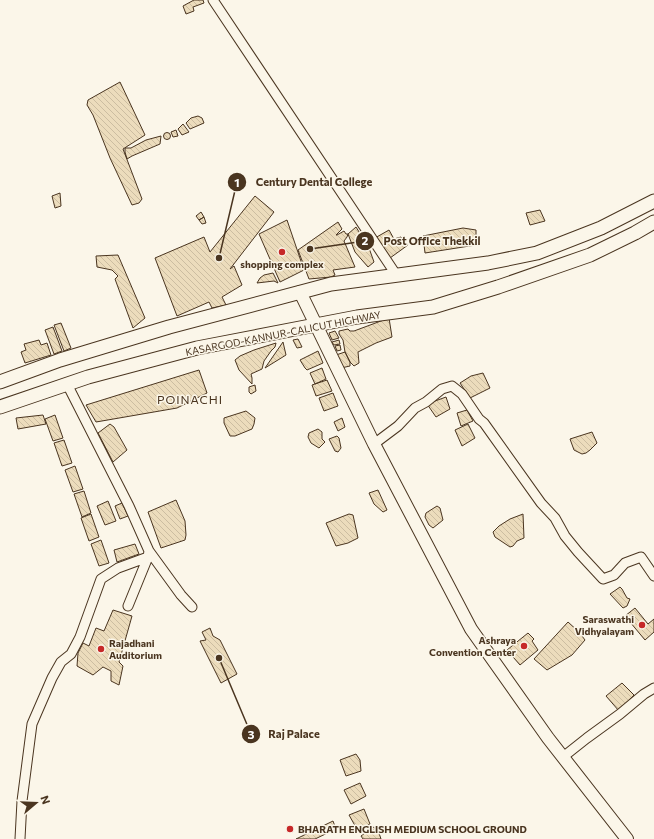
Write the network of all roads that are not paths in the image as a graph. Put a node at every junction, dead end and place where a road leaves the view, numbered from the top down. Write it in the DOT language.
graph roads {
  1 [pos="213,0"];
  2 [pos="654,201"];
  3 [pos="654,222"];
  4 [pos="397,276"];
  5 [pos="300,292"];
  6 [pos="316,325"];
  7 [pos="0,382"];
  8 [pos="67,384"];
  9 [pos="0,407"];
  10 [pos="374,444"];
  11 [pos="149,554"];
  12 [pos="654,576"];
  13 [pos="128,606"];
  14 [pos="192,607"];
  15 [pos="654,688"];
  16 [pos="564,757"];
  17 [pos="20,839"];
  18 [pos="627,839"];
  1 -- 4 [label="street"];
  2 -- 4 [label="highway"];
  3 -- 6 [label="highway, KASARGOD-KANNUR-CALICUT HIGHWAY"];
  4 -- 5 [label="highway"];
  5 -- 6 [label="main road"];
  5 -- 7 [label="highway"];
  6 -- 8 [label="highway, KASARGOD-KANNUR-CALICUT HIGHWAY"];
  6 -- 10 [label="main road"];
  8 -- 9 [label="highway, KASARGOD-KANNUR-CALICUT HIGHWAY"];
  8 -- 11 [label="street"];
  10 -- 12 [label="street"];
  10 -- 16 [label="main road"];
  11 -- 13 [label="street"];
  11 -- 14 [label="street"];
  11 -- 17 [label="street"];
  15 -- 16 [label="street"];
  16 -- 18 [label="main road"];
}
